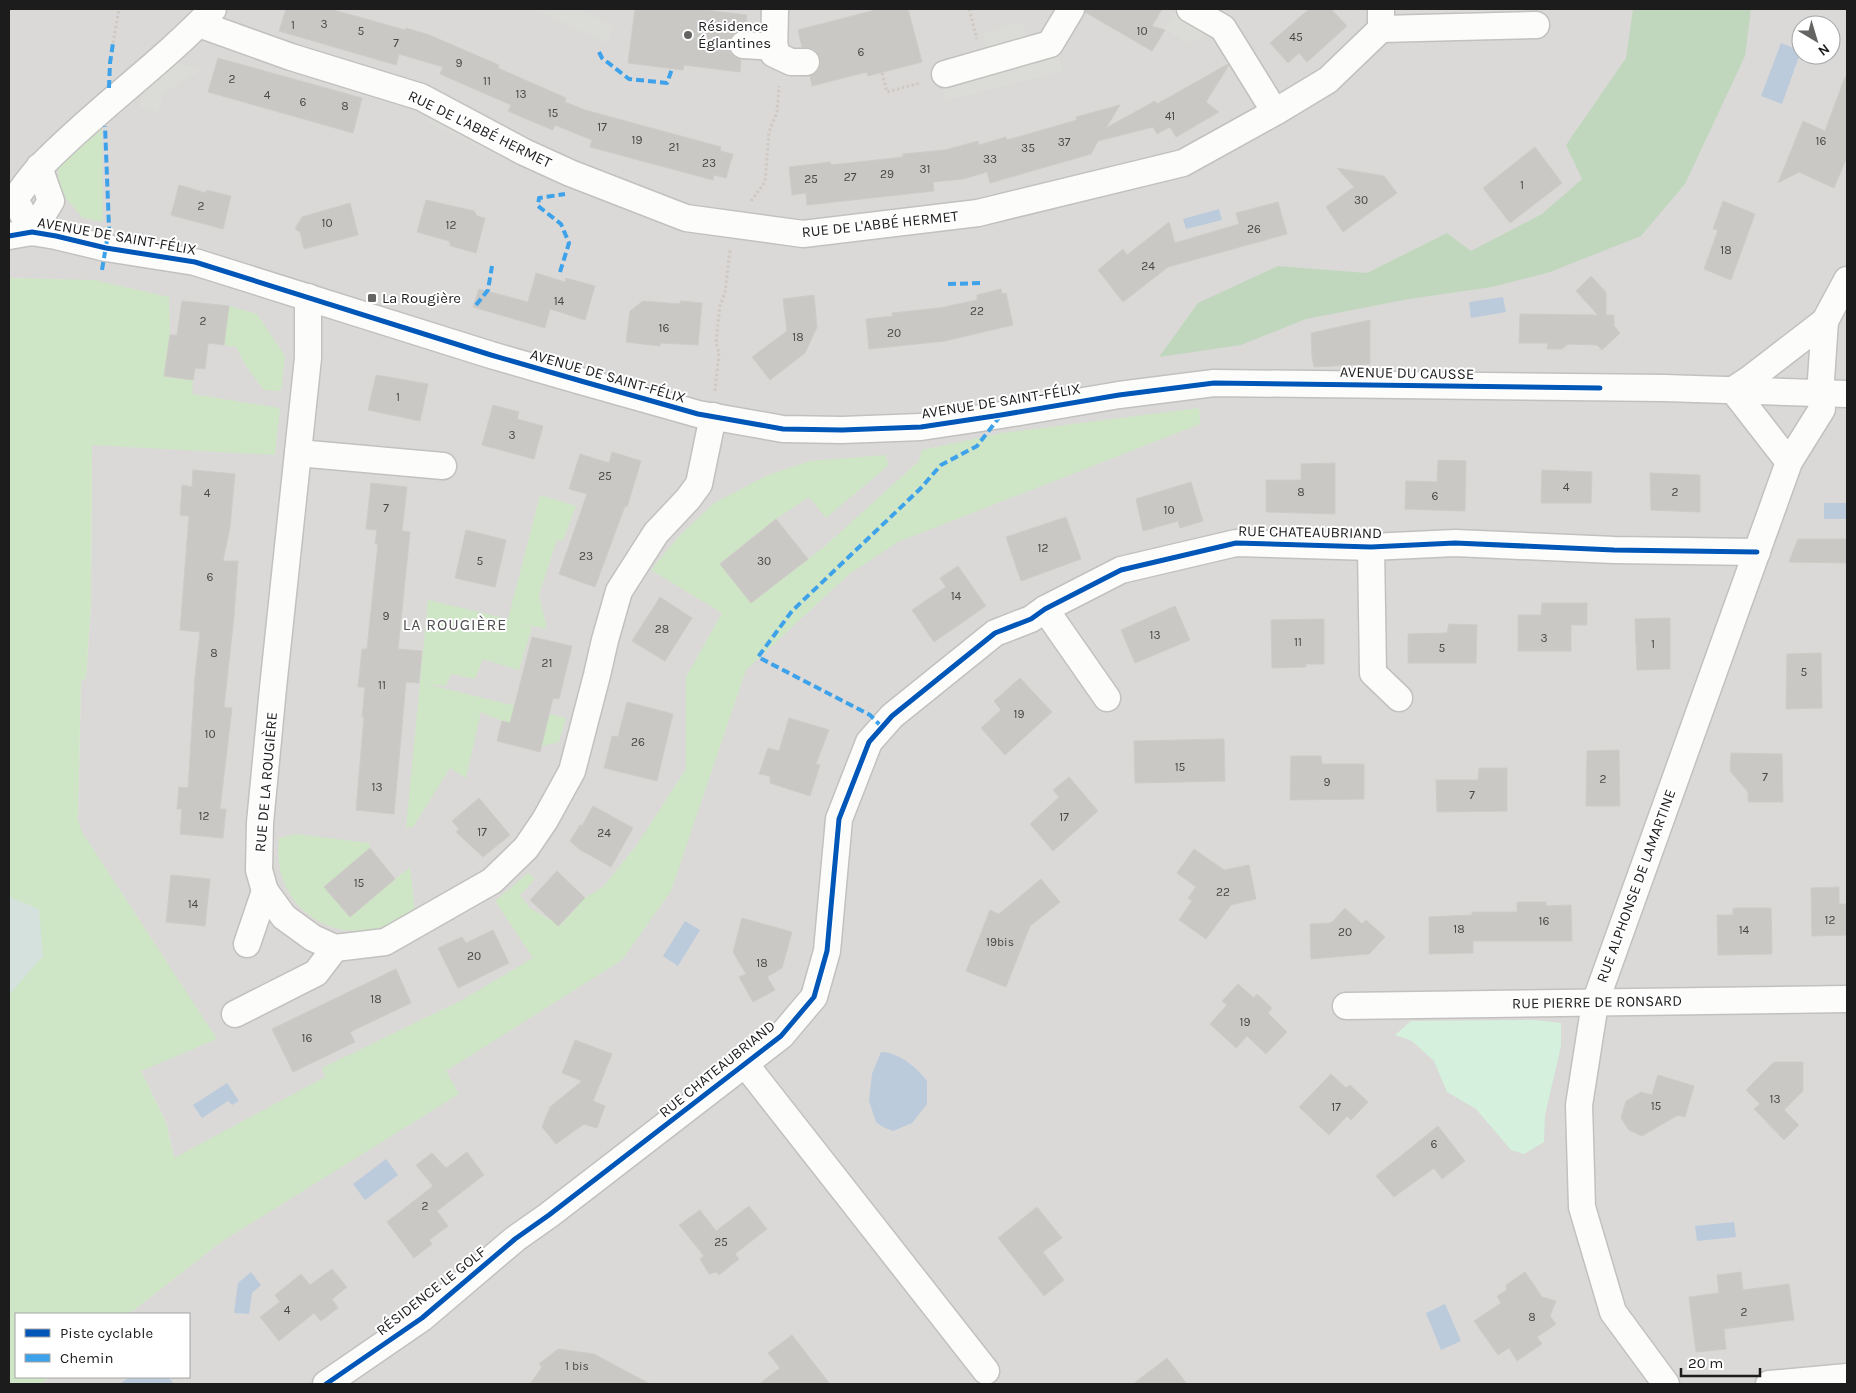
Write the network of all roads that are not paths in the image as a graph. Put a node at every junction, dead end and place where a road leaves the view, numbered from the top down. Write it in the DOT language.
graph roads {
  1 [pos="775,9"];
  2 [pos="1071,9"];
  3 [pos="1190,9"];
  4 [pos="206,16"];
  5 [pos="1381,19"];
  6 [pos="1536,25"];
  7 [pos="743,45"];
  8 [pos="774,47"];
  9 [pos="806,62"];
  10 [pos="945,74"];
  11 [pos="1275,112"];
  12 [pos="20,234"];
  13 [pos="1847,280"];
  14 [pos="308,297"];
  15 [pos="1824,321"];
  16 [pos="1214,383"];
  17 [pos="1733,390"];
  18 [pos="1820,394"];
  19 [pos="1847,394"];
  20 [pos="714,404"];
  21 [pos="298,453"];
  22 [pos="1789,462"];
  23 [pos="443,466"];
  24 [pos="1372,546"];
  25 [pos="1757,552"];
  26 [pos="1045,609"];
  27 [pos="1107,698"];
  28 [pos="1399,698"];
  29 [pos="265,892"];
  30 [pos="248,944"];
  31 [pos="335,948"];
  32 [pos="1847,998"];
  33 [pos="1595,1003"];
  34 [pos="1346,1006"];
  35 [pos="235,1014"];
  36 [pos="745,1064"];
  37 [pos="550,1215"];
  38 [pos="986,1371"];
  39 [pos="1847,1377"];
  40 [pos="326,1384"];
  41 [pos="1666,1384"];
  42 [pos="1769,1384"];
  1 -- 8 [label="street"];
  2 -- 10 [label="street"];
  3 -- 11 [label="street"];
  4 -- 11 [label="street, RUE DE L'ABBÉ HERMET"];
  4 -- 12 [label="street"];
  5 -- 6 [label="street"];
  5 -- 11 [label="street, RUE DE L'ABBÉ HERMET"];
  7 -- 8 [label="street"];
  8 -- 9 [label="street"];
  12 -- 14 [label="street, AVENUE DE SAINT-FÉLIX"];
  13 -- 15 [label="street"];
  14 -- 20 [label="street, AVENUE DE SAINT-FÉLIX"];
  14 -- 21 [label="street, RUE DE LA ROUGIÈRE"];
  15 -- 17 [label="street"];
  15 -- 18 [label="street, RUE ALPHONSE DE LAMARTINE"];
  16 -- 17 [label="street, AVENUE DU CAUSSE"];
  16 -- 20 [label="street, AVENUE DE SAINT-FÉLIX"];
  17 -- 18 [label="street, AVENUE DU CAUSSE"];
  17 -- 22 [label="street"];
  18 -- 19 [label="street, AVENUE DU CAUSSE"];
  18 -- 22 [label="street, RUE ALPHONSE DE LAMARTINE"];
  20 -- 31 [label="street"];
  21 -- 23 [label="street"];
  21 -- 29 [label="street, RUE DE LA ROUGIÈRE"];
  22 -- 25 [label="street, RUE ALPHONSE DE LAMARTINE"];
  24 -- 25 [label="street, RUE CHATEAUBRIAND"];
  24 -- 26 [label="street, RUE CHATEAUBRIAND"];
  24 -- 28 [label="street, RUE CHATEAUBRIAND"];
  25 -- 33 [label="street, RUE ALPHONSE DE LAMARTINE"];
  26 -- 27 [label="street"];
  26 -- 36 [label="street, RUE CHATEAUBRIAND"];
  29 -- 30 [label="street"];
  29 -- 31 [label="street, RUE DE LA ROUGIÈRE"];
  31 -- 35 [label="street"];
  32 -- 33 [label="street, RUE PIERRE DE RONSARD"];
  33 -- 34 [label="street, RUE PIERRE DE RONSARD"];
  33 -- 41 [label="street, RUE ALPHONSE DE LAMARTINE"];
  36 -- 37 [label="street, RUE CHATEAUBRIAND"];
  36 -- 38 [label="street, RUE CHATEAUBRIAND"];
  37 -- 40 [label="street, RÉSIDENCE LE GOLF"];
  39 -- 42 [label="street"];
}
